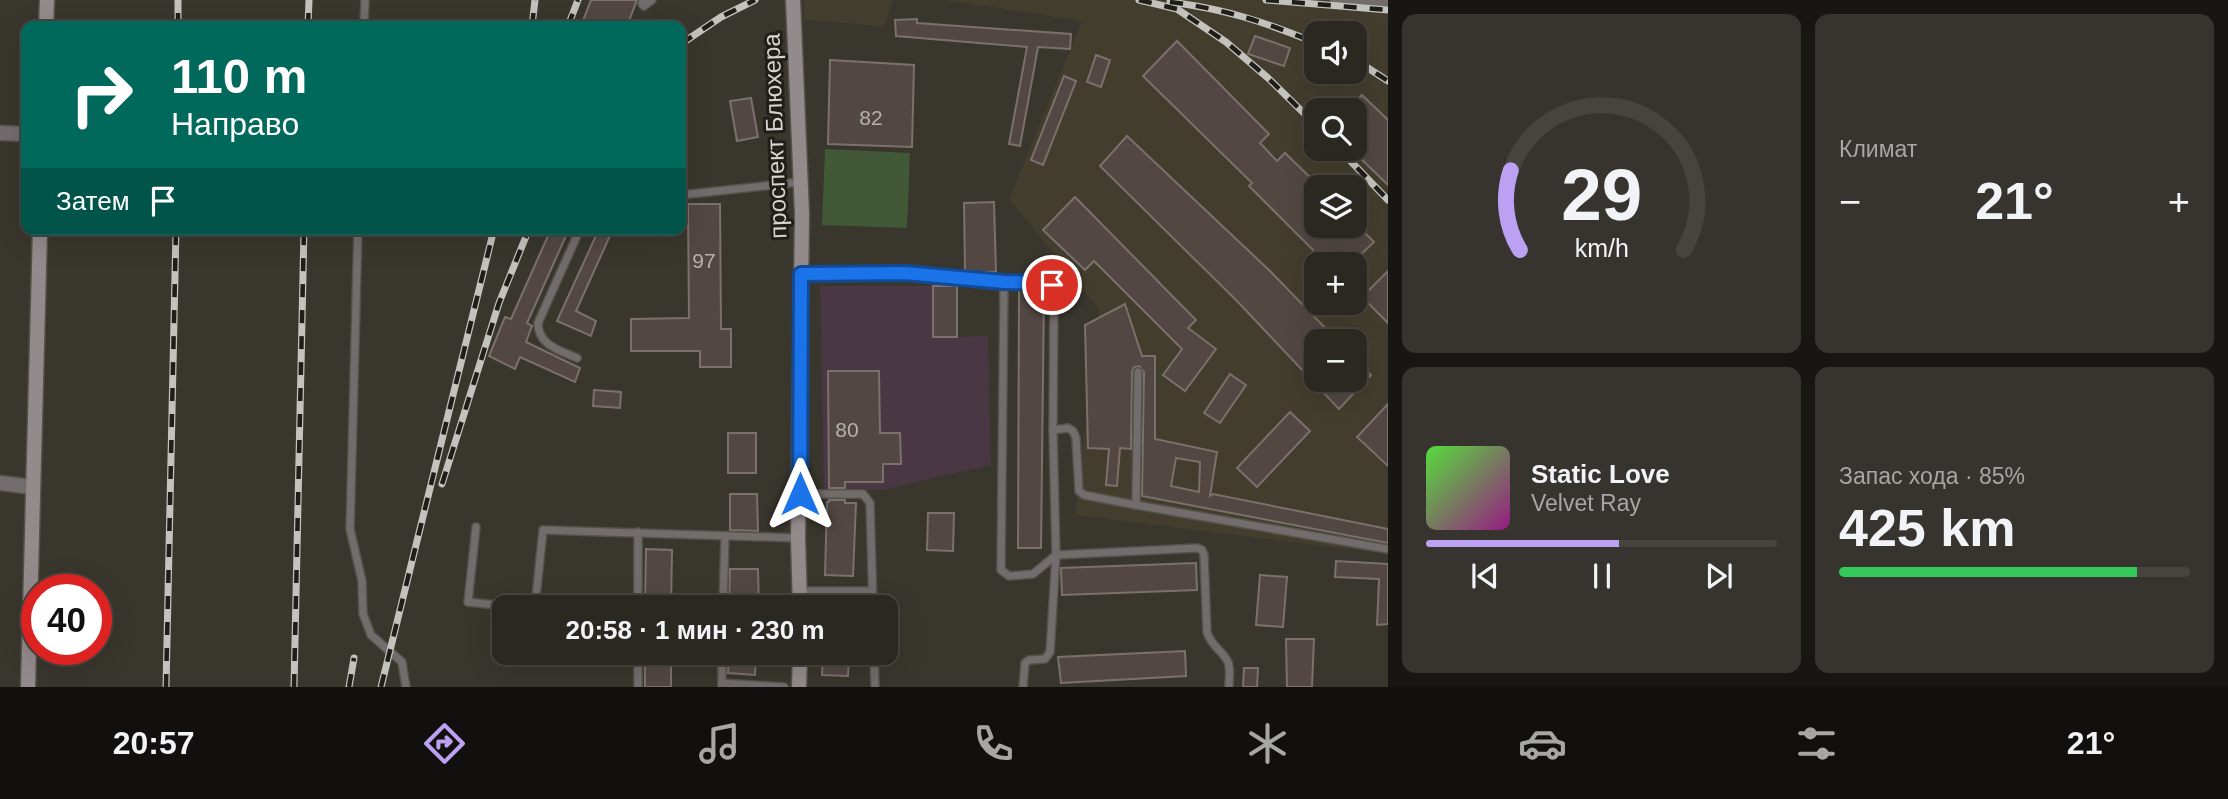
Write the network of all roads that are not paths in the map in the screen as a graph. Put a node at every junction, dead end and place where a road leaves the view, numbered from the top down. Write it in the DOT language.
graph roads {
  1 [pos="47,0"];
  2 [pos="365,0"];
  3 [pos="643,0"];
  4 [pos="652,0"];
  5 [pos="793,0"];
  6 [pos="1334,0"];
  7 [pos="1388,3"];
  8 [pos="46,21"];
  9 [pos="364,21"];
  10 [pos="0,133"];
  11 [pos="21,134"];
  12 [pos="800,182"];
  13 [pos="686,194"];
  14 [pos="40,235"];
  15 [pos="358,235"];
  16 [pos="577,235"];
  17 [pos="801,274"];
  18 [pos="1004,282"];
  19 [pos="577,358"];
  20 [pos="1138,372"];
  21 [pos="1053,430"];
  22 [pos="0,483"];
  23 [pos="32,487"];
  24 [pos="800,494"];
  25 [pos="1136,505"];
  26 [pos="476,527"];
  27 [pos="638,532"];
  28 [pos="725,536"];
  29 [pos="798,538"];
  30 [pos="1388,549"];
  31 [pos="1056,555"];
  32 [pos="800,591"];
  33 [pos="872,591"];
  34 [pos="536,595"];
  35 [pos="638,595"];
  36 [pos="723,595"];
  37 [pos="800,595"];
  38 [pos="872,595"];
  39 [pos="492,605"];
  40 [pos="638,665"];
  41 [pos="722,665"];
  42 [pos="800,665"];
  43 [pos="874,665"];
  44 [pos="722,685"];
  45 [pos="27,687"];
  46 [pos="406,687"];
  47 [pos="638,687"];
  48 [pos="784,687"];
  49 [pos="800,687"];
  50 [pos="875,687"];
  51 [pos="1023,687"];
  52 [pos="1229,687"];
  1 -- 8 [label="street"];
  2 -- 9 [label="lane"];
  3 -- 4 [label="lane"];
  5 -- 12 [label="street, проспект Блюхера"];
  6 -- 7 [label="lane"];
  10 -- 11 [label="street"];
  12 -- 13 [label="lane"];
  12 -- 17 [label="street, проспект Блюхера"];
  14 -- 23 [label="street"];
  15 -- 46 [label="lane"];
  16 -- 19 [label="lane"];
  17 -- 18 [label="lane"];
  17 -- 24 [label="street, проспект Блюхера"];
  18 -- 21 [label="lane"];
  18 -- 31 [label="lane"];
  20 -- 25 [label="lane"];
  21 -- 25 [label="lane"];
  21 -- 31 [label="lane"];
  22 -- 23 [label="street"];
  23 -- 45 [label="street"];
  24 -- 29 [label="street, проспект Блюхера"];
  24 -- 33 [label="lane"];
  25 -- 30 [label="lane"];
  26 -- 39 [label="lane"];
  27 -- 28 [label="lane"];
  27 -- 34 [label="lane"];
  27 -- 35 [label="lane"];
  28 -- 29 [label="lane"];
  28 -- 36 [label="lane"];
  29 -- 32 [label="street, проспект Блюхера"];
  31 -- 51 [label="lane"];
  31 -- 52 [label="lane"];
  32 -- 33 [label="lane"];
  32 -- 37 [label="street, проспект Блюхера"];
  33 -- 38 [label="lane"];
  40 -- 47 [label="lane"];
  41 -- 44 [label="lane"];
  42 -- 49 [label="street"];
  43 -- 50 [label="lane"];
  44 -- 48 [label="lane"];
}
